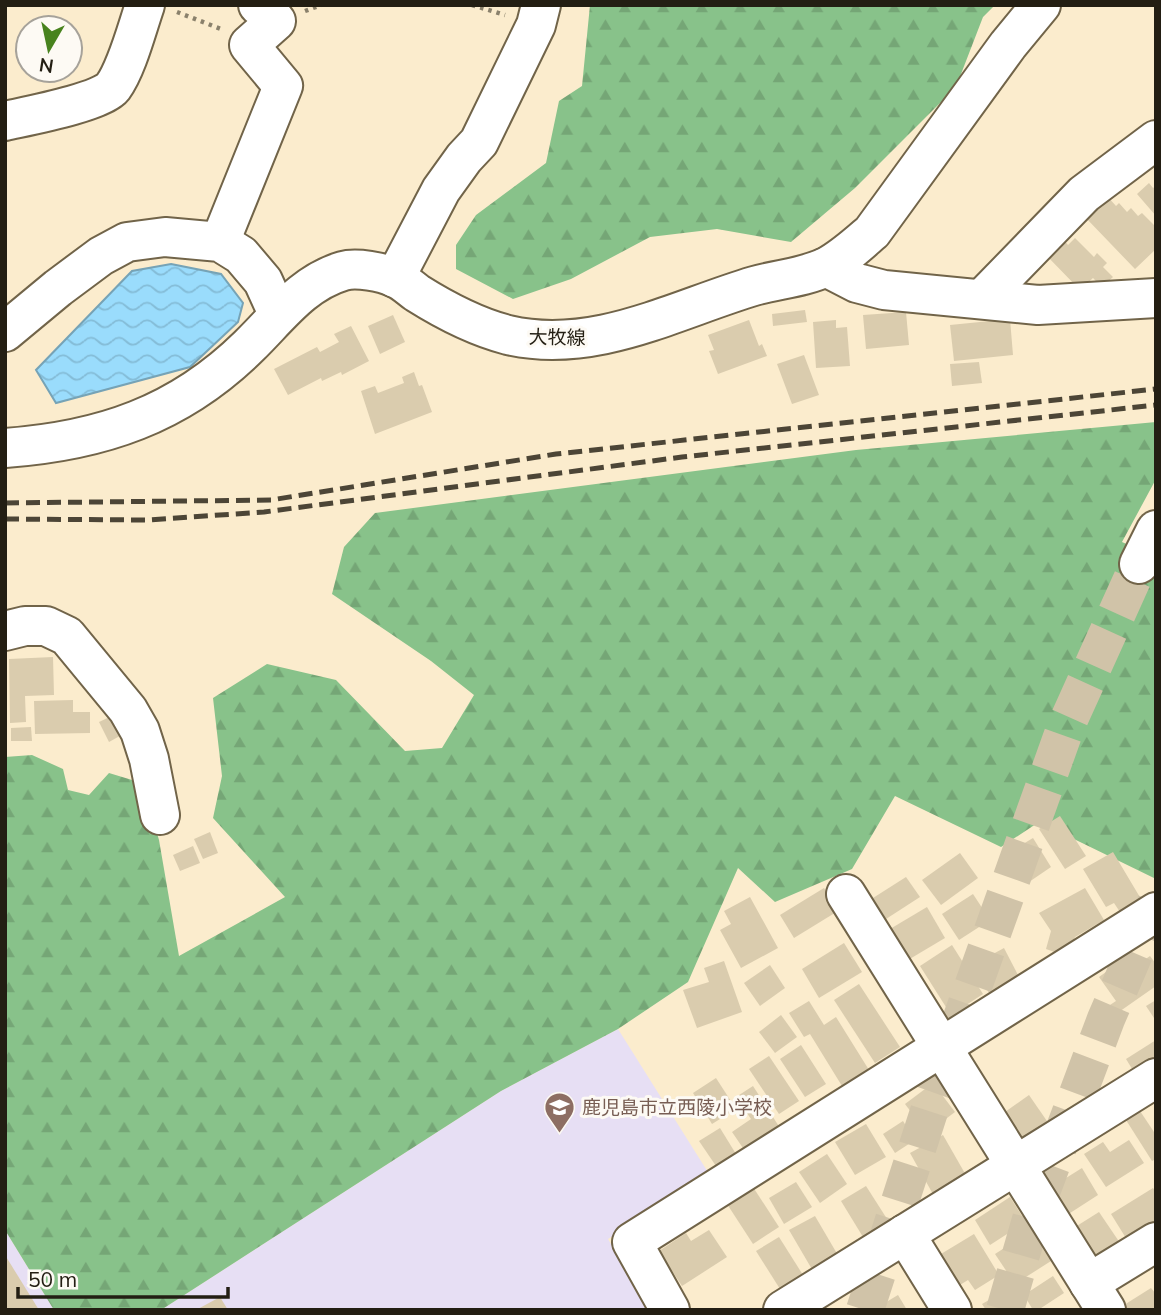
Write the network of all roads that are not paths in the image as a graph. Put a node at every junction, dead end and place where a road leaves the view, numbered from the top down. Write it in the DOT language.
graph roads {
  1 [pos="258,5"];
  2 [pos="541,5"];
  3 [pos="1041,5"];
  4 [pos="159,8"];
  5 [pos="5,121"];
  6 [pos="1156,141"];
  7 [pos="220,242"];
  8 [pos="826,267"];
  9 [pos="396,278"];
  10 [pos="1156,298"];
  11 [pos="982,299"];
  12 [pos="278,314"];
  13 [pos="5,332"];
  14 [pos="5,447"];
  15 [pos="5,631"];
  16 [pos="160,815"];
  17 [pos="845,894"];
  18 [pos="1156,912"];
  19 [pos="942,1047"];
  20 [pos="1156,1078"];
  21 [pos="1016,1166"];
  22 [pos="905,1234"];
  23 [pos="1156,1242"];
  24 [pos="1098,1296"];
  25 [pos="793,1307"];
  26 [pos="670,1310"];
  27 [pos="952,1310"];
  1 -- 7 [label="street"];
  2 -- 9 [label="street"];
  3 -- 8 [label="street, 大牧線"];
  4 -- 5 [label="street"];
  6 -- 11 [label="street"];
  7 -- 12 [label="street"];
  7 -- 13 [label="street"];
  8 -- 9 [label="street, 大牧線"];
  8 -- 11 [label="street"];
  9 -- 12 [label="street, 大牧線"];
  10 -- 11 [label="street"];
  12 -- 14 [label="street, 大牧線"];
  15 -- 16 [label="street"];
  17 -- 19 [label="street"];
  18 -- 19 [label="street"];
  19 -- 21 [label="street"];
  19 -- 26 [label="street"];
  20 -- 21 [label="street"];
  21 -- 22 [label="street"];
  21 -- 24 [label="street"];
  22 -- 25 [label="street"];
  22 -- 27 [label="street"];
  23 -- 24 [label="street"];
}
